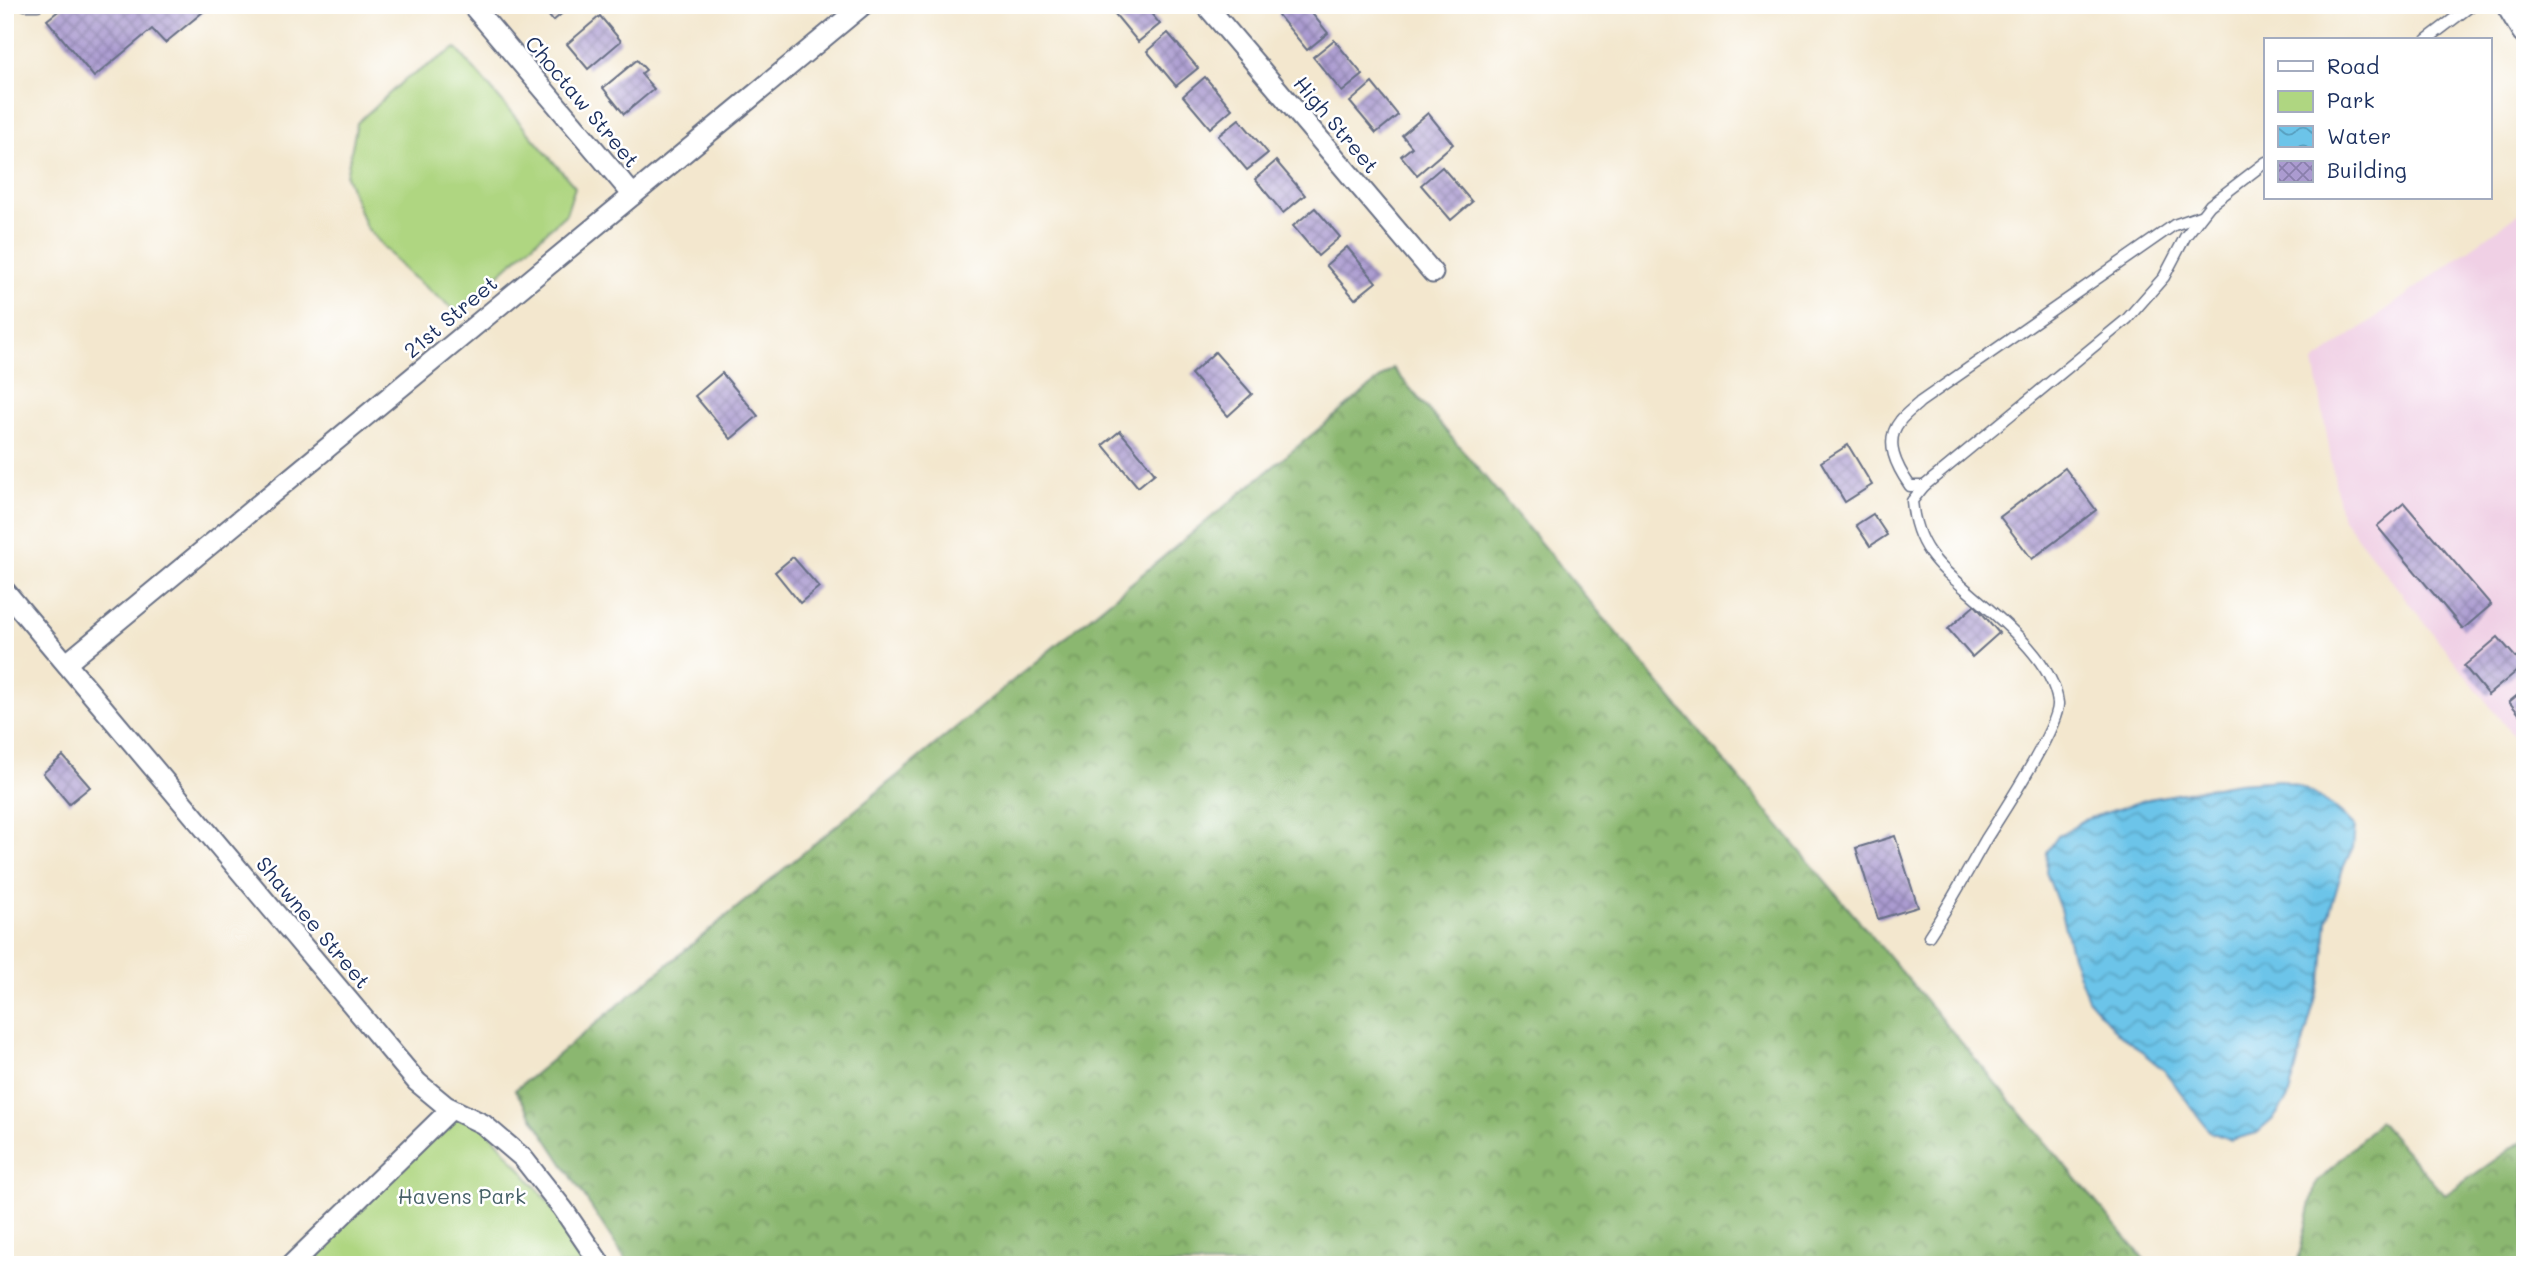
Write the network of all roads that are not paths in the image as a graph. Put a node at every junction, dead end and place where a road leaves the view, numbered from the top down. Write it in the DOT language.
graph roads {
  1 [pos="25,5"];
  2 [pos="38,5"];
  3 [pos="472,5"];
  4 [pos="863,5"];
  5 [pos="1206,5"];
  6 [pos="2472,5"];
  7 [pos="2510,5"];
  8 [pos="2525,30"];
  9 [pos="2429,38"];
  10 [pos="2264,164"];
  11 [pos="633,195"];
  12 [pos="2202,215"];
  13 [pos="1433,273"];
  14 [pos="1924,486"];
  15 [pos="5,591"];
  16 [pos="67,663"];
  17 [pos="1929,936"];
  18 [pos="451,1109"];
  19 [pos="291,1265"];
  20 [pos="601,1265"];
  1 -- 2 [label="lane"];
  3 -- 11 [label="street, Choctaw Street"];
  4 -- 11 [label="street, 21st Street"];
  5 -- 13 [label="street, High Street"];
  6 -- 9 [label="lane"];
  7 -- 8 [label="main road"];
  10 -- 12 [label="lane"];
  11 -- 16 [label="street, 21st Street"];
  12 -- 14 [label="lane"];
  12 -- 14 [label="lane"];
  14 -- 17 [label="lane"];
  15 -- 16 [label="street, Shawnee Street"];
  16 -- 18 [label="street, Shawnee Street"];
  18 -- 19 [label="street"];
  18 -- 20 [label="street, Shawnee Street"];
}
